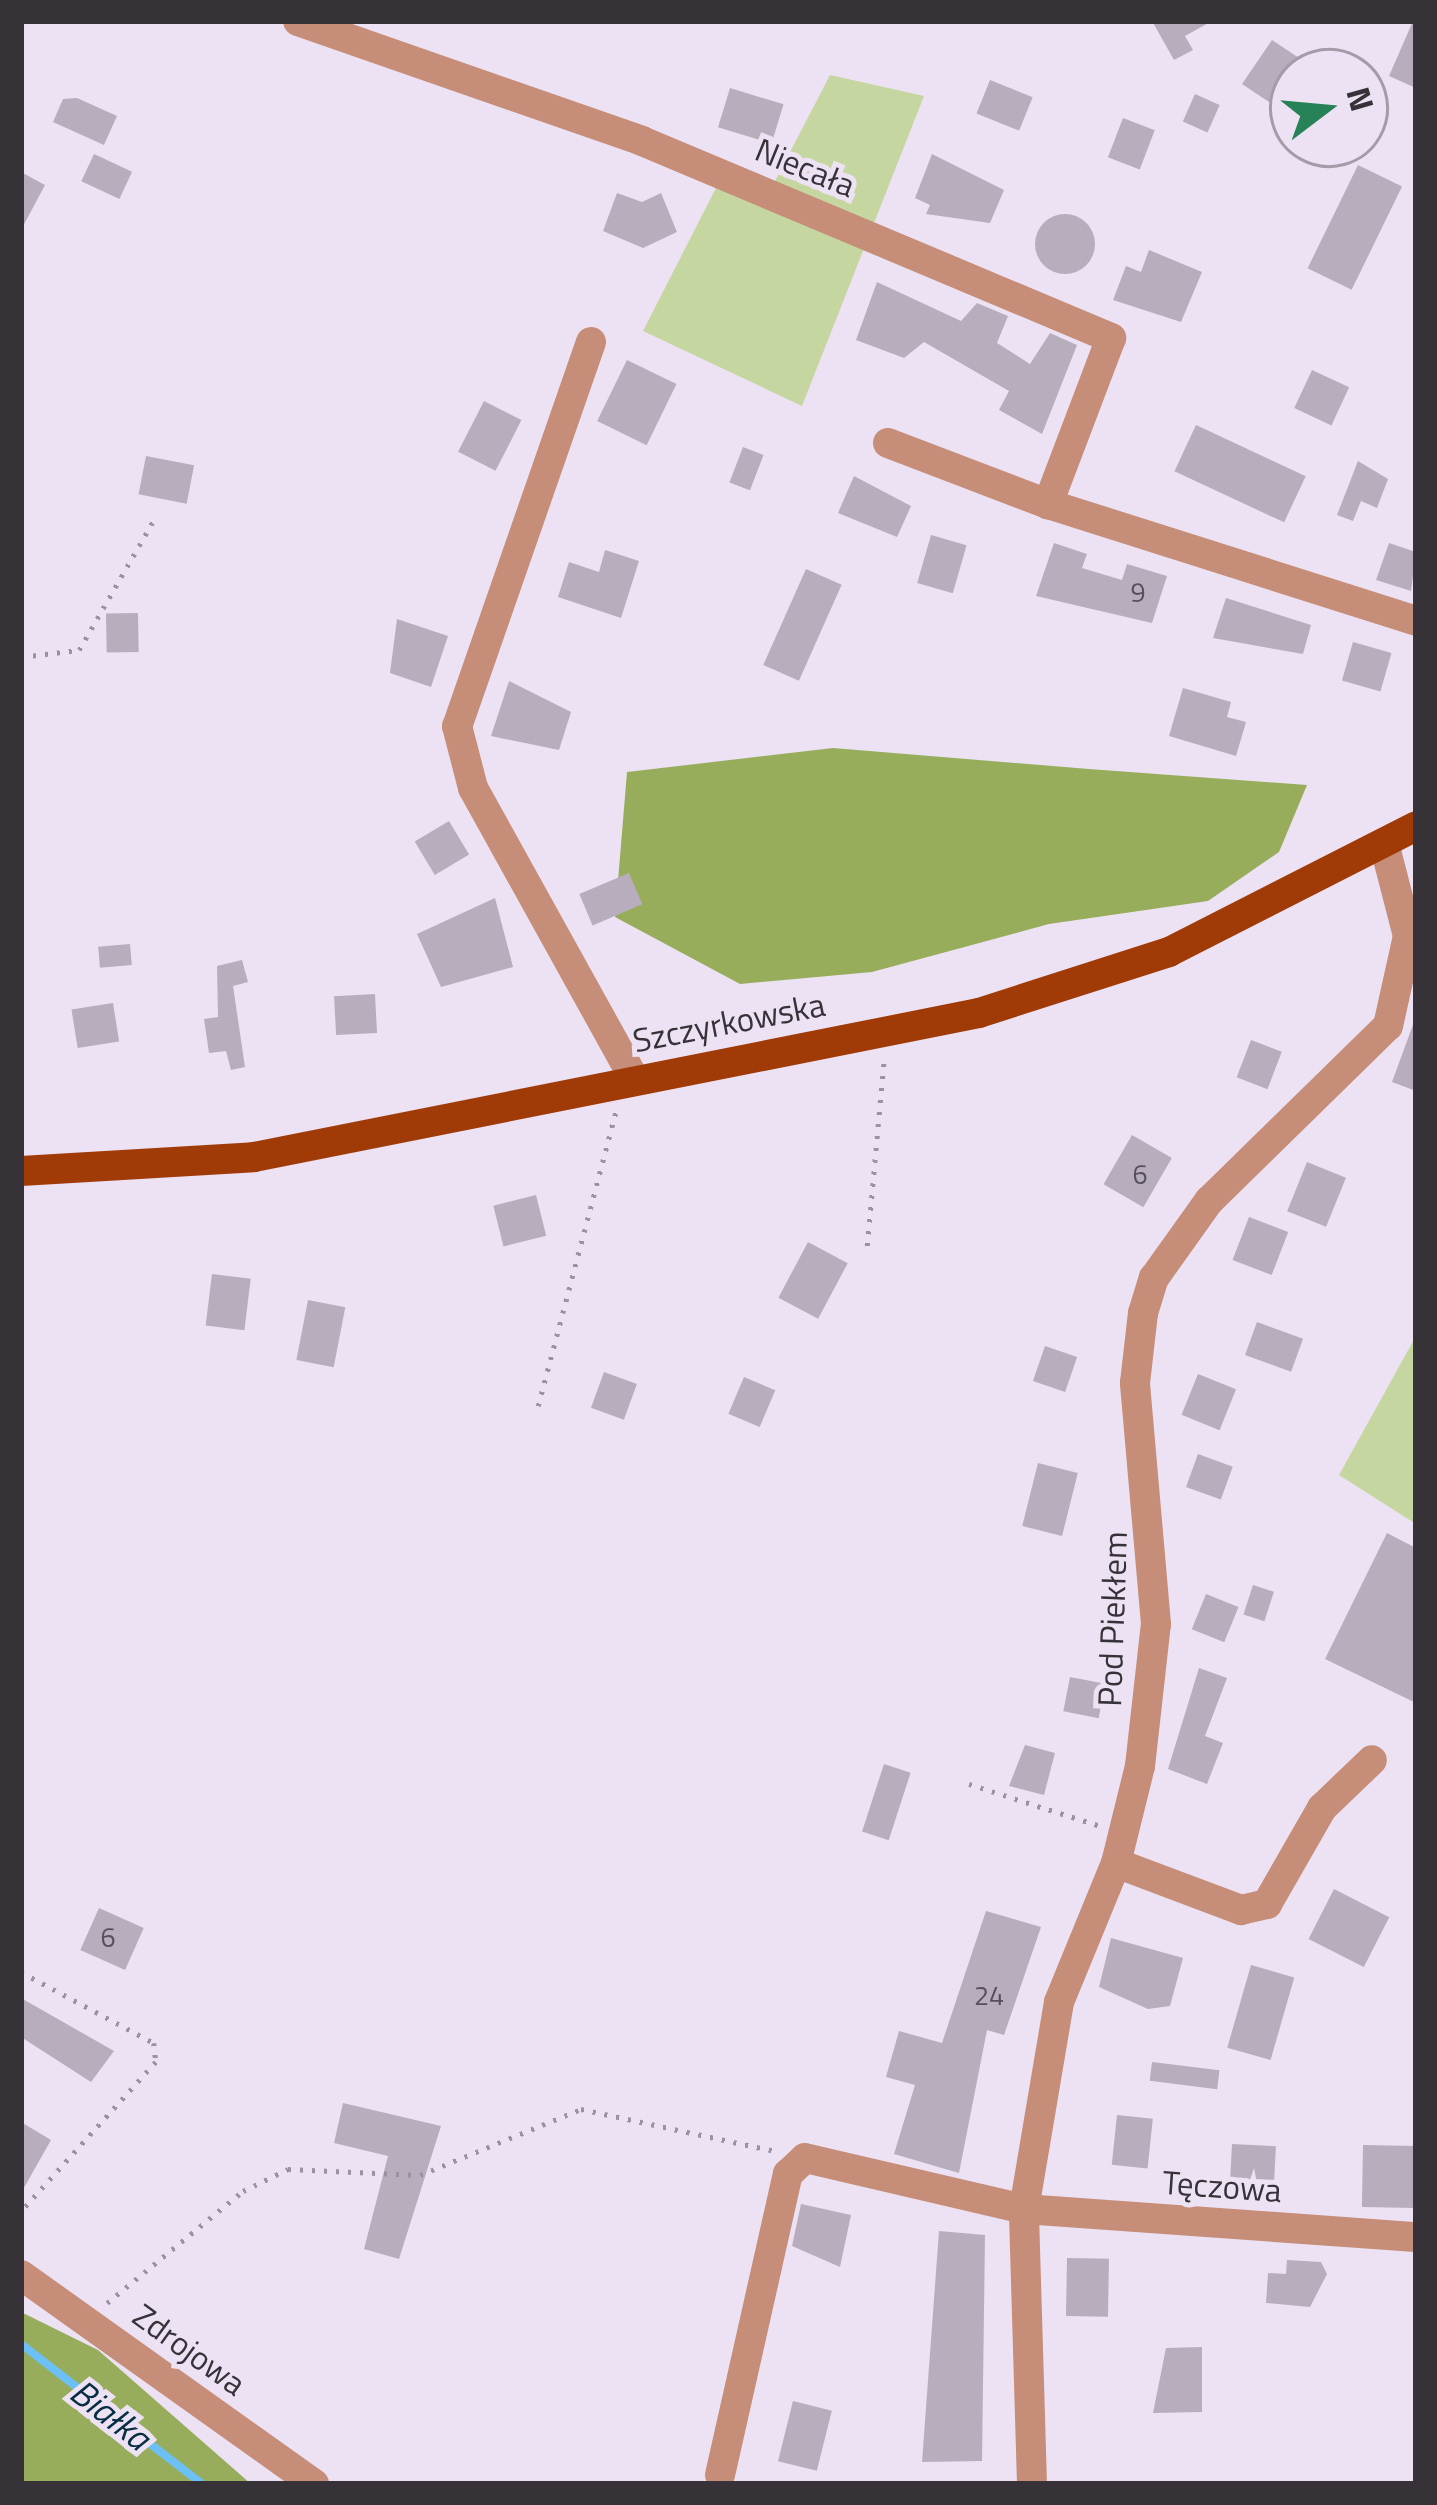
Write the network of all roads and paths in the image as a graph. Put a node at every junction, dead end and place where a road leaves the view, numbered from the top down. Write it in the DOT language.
graph roads {
  1 [pos="298,21"];
  2 [pos="591,342"];
  3 [pos="888,443"];
  4 [pos="1048,504"];
  5 [pos="156,516"];
  6 [pos="1416,621"];
  7 [pos="21,657"];
  8 [pos="1416,826"];
  9 [pos="1384,844"];
  10 [pos="886,1031"];
  11 [pos="628,1079"];
  12 [pos="21,1171"];
  13 [pos="866,1246"];
  14 [pos="538,1406"];
  15 [pos="1372,1760"];
  16 [pos="969,1784"];
  17 [pos="1123,1833"];
  18 [pos="1116,1863"];
  19 [pos="21,1972"];
  20 [pos="805,2158"];
  21 [pos="1024,2209"];
  22 [pos="21,2212"];
  23 [pos="1416,2237"];
  24 [pos="21,2275"];
  25 [pos="87,2319"];
  26 [pos="721,2475"];
  27 [pos="314,2484"];
  28 [pos="1031,2484"];
  1 -- 4 [label="street, Niecała"];
  2 -- 11 [label="street"];
  3 -- 4 [label="street"];
  4 -- 6 [label="street"];
  5 -- 7 [label="path"];
  8 -- 9 [label="main road, Szczyrkowska"];
  9 -- 10 [label="main road, Szczyrkowska"];
  9 -- 17 [label="street, Pod Piekłem"];
  10 -- 11 [label="main road, Szczyrkowska"];
  10 -- 13 [label="path"];
  11 -- 12 [label="main road, Szczyrkowska"];
  11 -- 14 [label="path"];
  15 -- 18 [label="street"];
  16 -- 17 [label="path"];
  17 -- 18 [label="street, Pod Piekłem"];
  18 -- 21 [label="street, Pod Piekłem"];
  19 -- 22 [label="path"];
  20 -- 21 [label="street, Tęczowa"];
  20 -- 25 [label="path"];
  20 -- 26 [label="street"];
  21 -- 23 [label="street, Tęczowa"];
  21 -- 28 [label="street, Pod Piekłem"];
  24 -- 25 [label="street, Zdrojowa"];
  25 -- 27 [label="street, Zdrojowa"];
}
